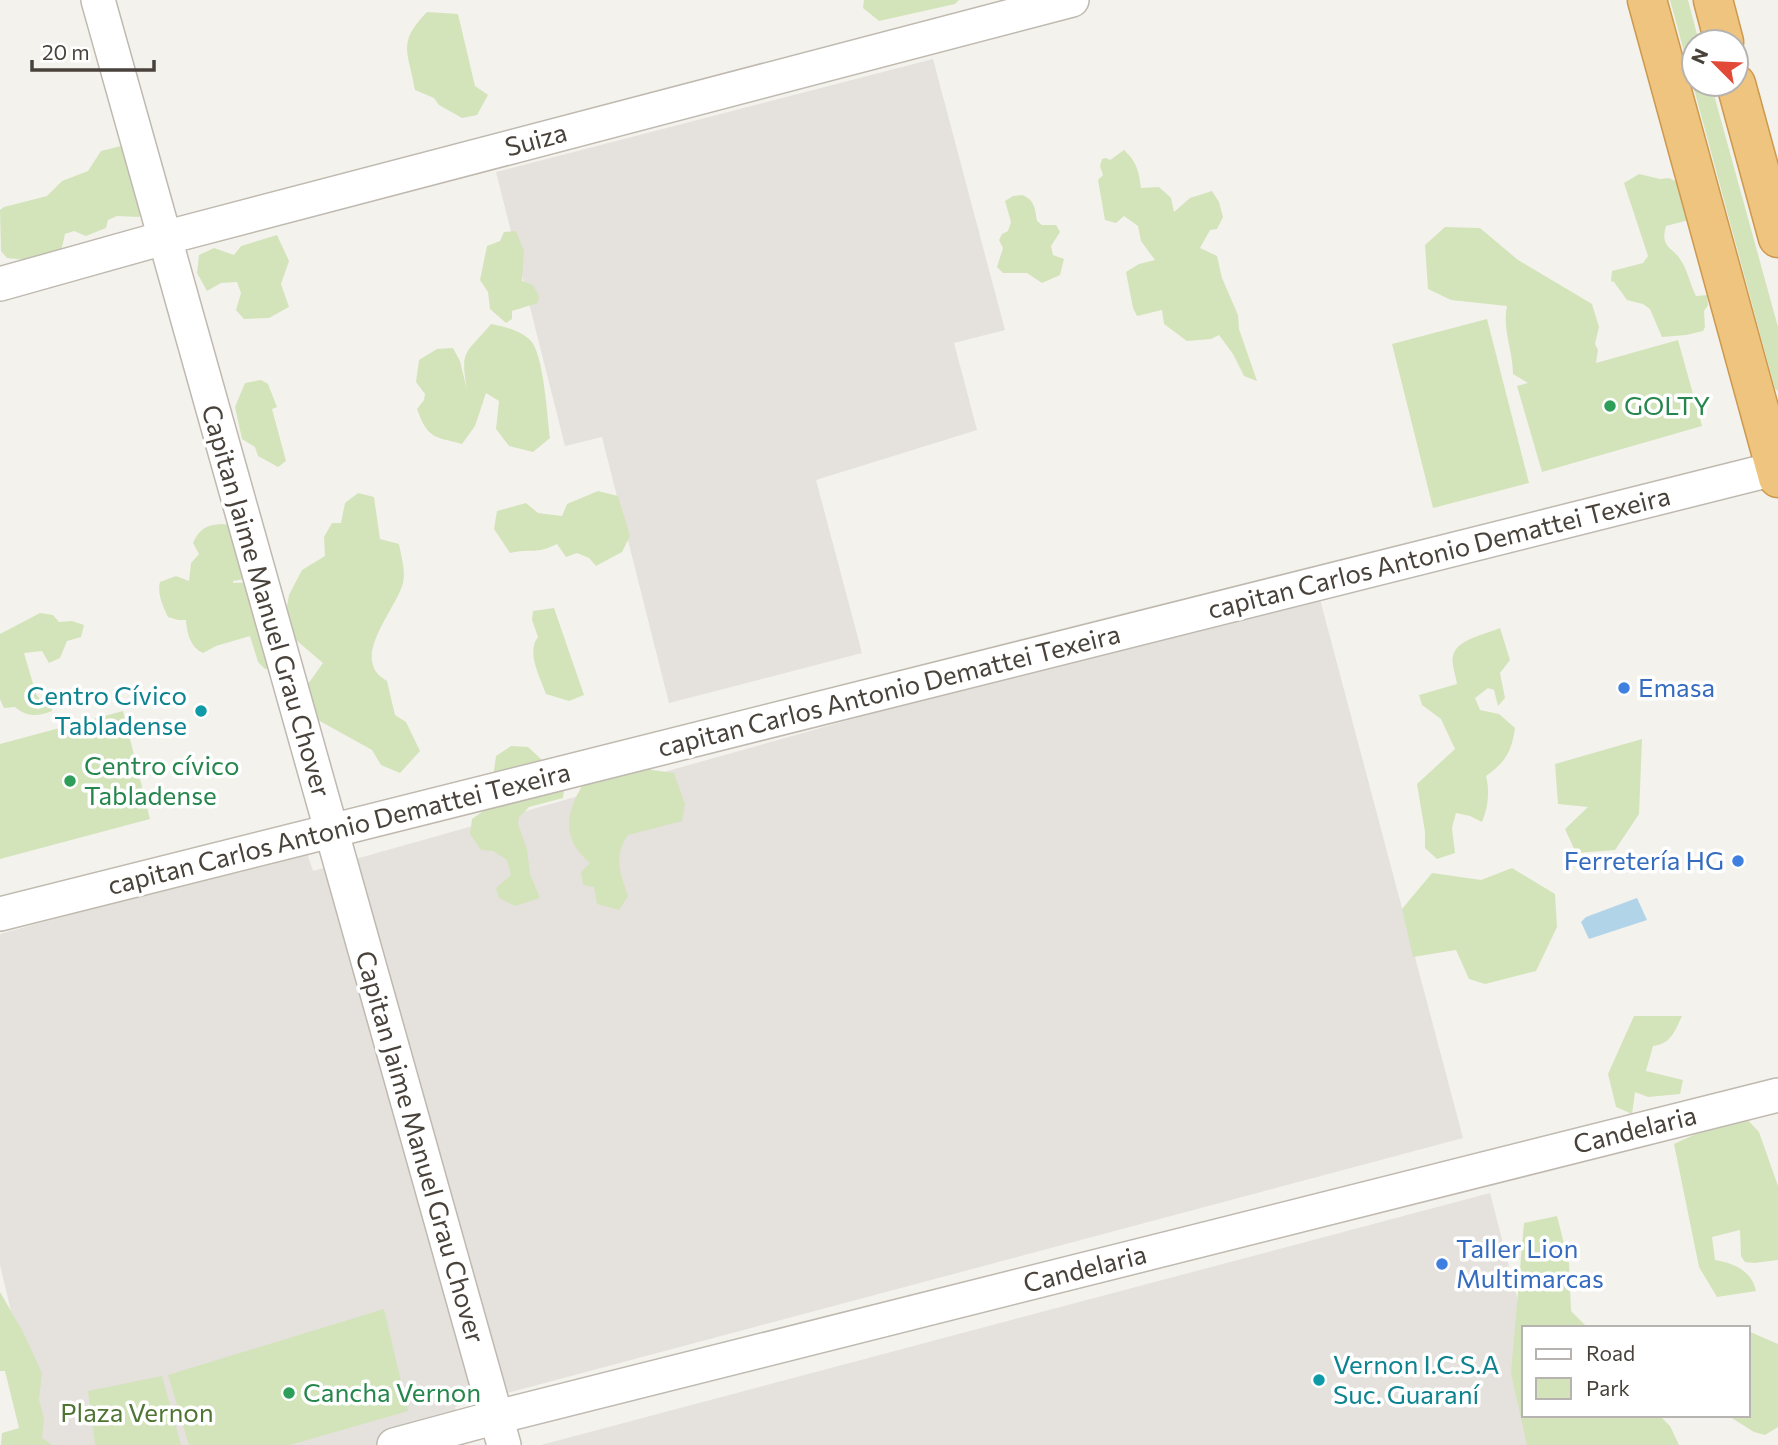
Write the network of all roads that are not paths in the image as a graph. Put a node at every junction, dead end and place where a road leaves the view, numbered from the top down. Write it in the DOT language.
graph roads {
  1 [pos="98,0"];
  2 [pos="1072,0"];
  3 [pos="1647,0"];
  4 [pos="1713,0"];
  5 [pos="1720,28"];
  6 [pos="1740,98"];
  7 [pos="164,238"];
  8 [pos="1778,238"];
  9 [pos="0,284"];
  10 [pos="1777,471"];
  11 [pos="330,831"];
  12 [pos="0,915"];
  13 [pos="1778,1095"];
  14 [pos="501,1431"];
  15 [pos="394,1445"];
  1 -- 7 [label="street, Capitan Jaime Manuel Grau Chover"];
  2 -- 7 [label="street, Suiza"];
  3 -- 10 [label="highway"];
  4 -- 5 [label="highway"];
  6 -- 8 [label="highway"];
  7 -- 9 [label="street, Suiza"];
  7 -- 11 [label="street, Capitan Jaime Manuel Grau Chover"];
  10 -- 11 [label="street, capitan Carlos Antonio Demattei Texeira"];
  11 -- 12 [label="street, capitan Carlos Antonio Demattei Texeira"];
  11 -- 14 [label="street, Capitan Jaime Manuel Grau Chover"];
  13 -- 14 [label="street, Candelaria"];
  14 -- 15 [label="street, Candelaria"];
}
